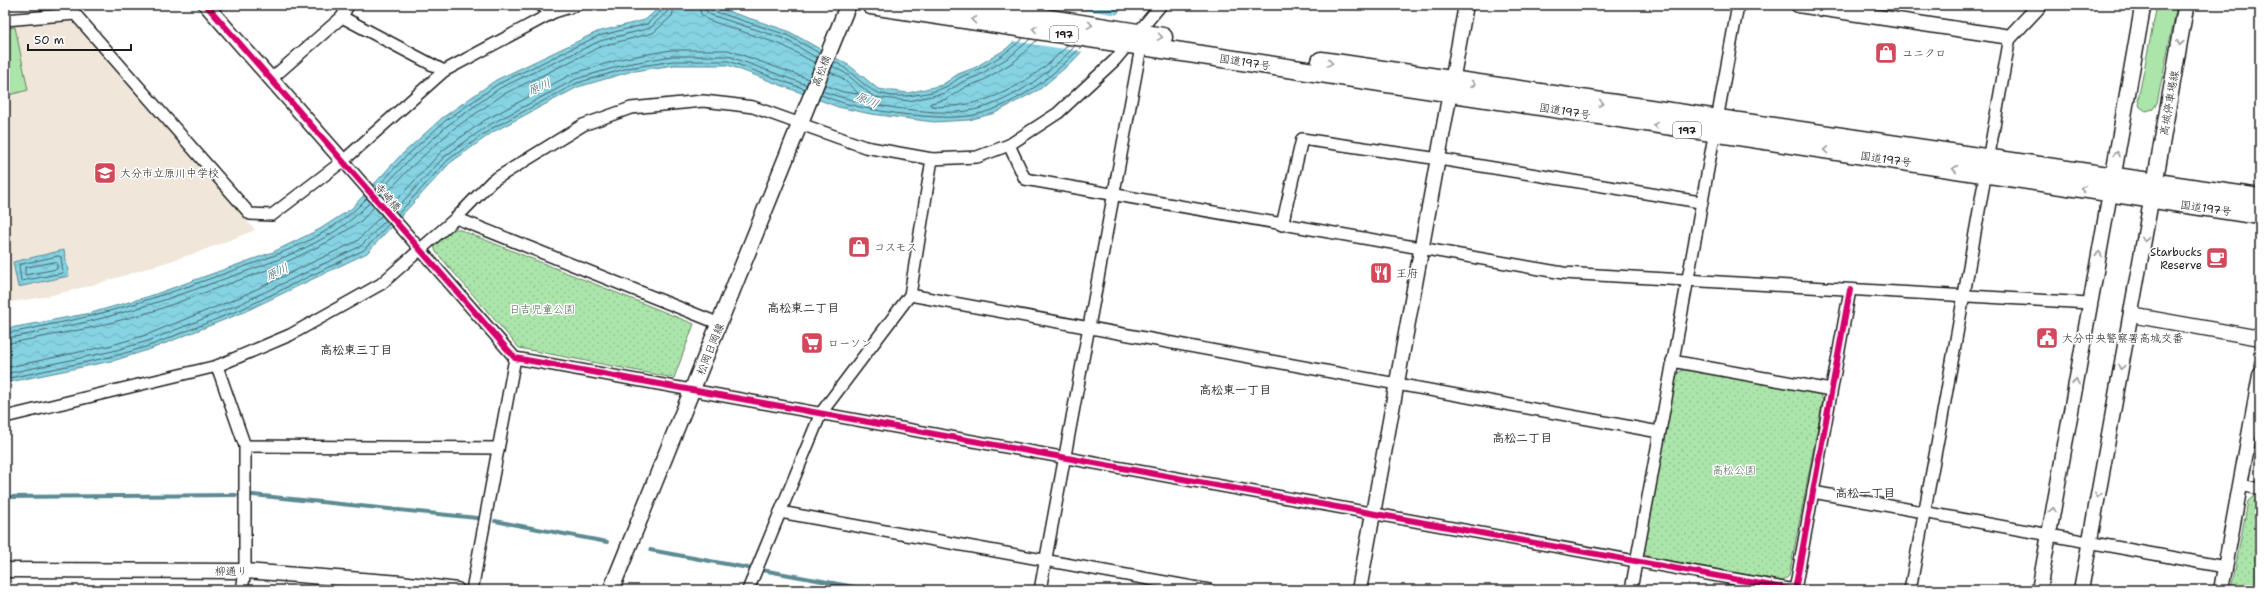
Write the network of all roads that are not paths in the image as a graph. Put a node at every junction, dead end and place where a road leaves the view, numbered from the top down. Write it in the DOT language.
graph roads {
  1 [pos="206,5"];
  2 [pos="348,5"];
  3 [pos="540,5"];
  4 [pos="577,5"];
  5 [pos="848,5"];
  6 [pos="870,5"];
  7 [pos="961,5"];
  8 [pos="1162,5"];
  9 [pos="1466,5"];
  10 [pos="1738,5"];
  11 [pos="1798,5"];
  12 [pos="2040,5"];
  13 [pos="2143,5"];
  14 [pos="2186,5"];
  15 [pos="1001,8"];
  16 [pos="76,10"];
  17 [pos="554,12"];
  18 [pos="342,17"];
  19 [pos="5,20"];
  20 [pos="1018,20"];
  21 [pos="2010,37"];
  22 [pos="1129,40"];
  23 [pos="444,71"];
  24 [pos="271,79"];
  25 [pos="1452,88"];
  26 [pos="807,107"];
  27 [pos="800,125"];
  28 [pos="1715,127"];
  29 [pos="1009,146"];
  30 [pos="932,159"];
  31 [pos="1439,159"];
  32 [pos="343,161"];
  33 [pos="1986,166"];
  34 [pos="2155,182"];
  35 [pos="2111,185"];
  36 [pos="1114,195"];
  37 [pos="2260,198"];
  38 [pos="2152,201"];
  39 [pos="1700,202"];
  40 [pos="2260,215"];
  41 [pos="456,218"];
  42 [pos="1282,225"];
  43 [pos="420,249"];
  44 [pos="1422,250"];
  45 [pos="1686,281"];
  46 [pos="1850,290"];
  47 [pos="910,295"];
  48 [pos="1962,296"];
  49 [pos="2090,303"];
  50 [pos="2131,315"];
  51 [pos="720,324"];
  52 [pos="1090,328"];
  53 [pos="2260,338"];
  54 [pos="515,358"];
  55 [pos="1672,361"];
  56 [pos="217,366"];
  57 [pos="2260,375"];
  58 [pos="1397,384"];
  59 [pos="694,390"];
  60 [pos="1831,390"];
  61 [pos="821,413"];
  62 [pos="5,417"];
  63 [pos="1659,432"];
  64 [pos="245,446"];
  65 [pos="498,448"];
  66 [pos="1066,458"];
  67 [pos="2240,485"];
  68 [pos="2260,489"];
  69 [pos="1813,492"];
  70 [pos="780,512"];
  71 [pos="1924,513"];
  72 [pos="1373,514"];
  73 [pos="2049,535"];
  74 [pos="2090,543"];
  75 [pos="1046,560"];
  76 [pos="1636,561"];
  77 [pos="2225,567"];
  78 [pos="5,570"];
  79 [pos="245,571"];
  80 [pos="242,590"];
  81 [pos="457,590"];
  82 [pos="472,590"];
  83 [pos="611,590"];
  84 [pos="748,590"];
  85 [pos="1040,590"];
  86 [pos="1209,590"];
  87 [pos="1359,590"];
  88 [pos="1631,590"];
  89 [pos="1910,590"];
  90 [pos="2039,590"];
  91 [pos="2081,590"];
  92 [pos="2221,590"];
  1 -- 24 [label="street"];
  2 -- 18 [label="street"];
  3 -- 17 [label="street"];
  4 -- 17 [label="street"];
  5 -- 26 [label="main road, 高松橋"];
  20 -- 6 [label="highway, 国道197号 / 197, one-way"];
  7 -- 15 [label="highway, 国道197号 / 197"];
  8 -- 22 [label="street"];
  9 -- 25 [label="street"];
  10 -- 28 [label="street"];
  11 -- 21 [label="street"];
  12 -- 21 [label="street"];
  35 -- 13 [label="main road, one-way"];
  14 -- 34 [label="main road, 高城停車場線, one-way"];
  15 -- 20 [label="highway, 国道197号 / 197"];
  16 -- 19 [label="street"];
  16 -- 32 [label="street"];
  17 -- 23 [label="street"];
  18 -- 23 [label="street"];
  18 -- 24 [label="street"];
  20 -- 22 [label="highway, 国道197号 / 197"];
  21 -- 33 [label="street"];
  22 -- 25 [label="highway, 国道197号 / 197"];
  22 -- 29 [label="street"];
  22 -- 36 [label="street"];
  23 -- 32 [label="street"];
  24 -- 32 [label="street"];
  25 -- 28 [label="highway, 国道197号 / 197"];
  25 -- 31 [label="street"];
  26 -- 27 [label="main road, 松岡日岡線"];
  27 -- 30 [label="street"];
  27 -- 41 [label="street"];
  27 -- 51 [label="main road, 松岡日岡線"];
  28 -- 33 [label="highway, 国道197号 / 197"];
  28 -- 39 [label="street"];
  29 -- 30 [label="street"];
  29 -- 36 [label="street"];
  30 -- 47 [label="street"];
  31 -- 39 [label="street"];
  31 -- 42 [label="street"];
  31 -- 44 [label="street"];
  32 -- 43 [label="street, 寺崎橋"];
  33 -- 35 [label="highway, 国道197号 / 197"];
  33 -- 48 [label="street"];
  34 -- 35 [label="highway, 国道197号 / 197"];
  34 -- 37 [label="highway, 国道197号 / 197"];
  34 -- 38 [label="main road, 高城停車場線"];
  35 -- 38 [label="highway, 国道197号 / 197"];
  49 -- 35 [label="street, one-way"];
  36 -- 42 [label="street"];
  36 -- 52 [label="street"];
  38 -- 40 [label="highway, 国道197号 / 197"];
  38 -- 50 [label="street, one-way"];
  39 -- 45 [label="street"];
  41 -- 43 [label="street"];
  41 -- 51 [label="street"];
  42 -- 44 [label="street"];
  43 -- 54 [label="street, 寺崎橋"];
  43 -- 56 [label="street"];
  44 -- 45 [label="street"];
  44 -- 58 [label="street"];
  45 -- 46 [label="street"];
  45 -- 55 [label="street"];
  46 -- 48 [label="street"];
  46 -- 60 [label="street"];
  47 -- 52 [label="street"];
  47 -- 61 [label="street"];
  48 -- 49 [label="street"];
  48 -- 71 [label="street"];
  73 -- 49 [label="street, one-way"];
  50 -- 53 [label="street"];
  50 -- 74 [label="street, one-way"];
  51 -- 59 [label="main road, 松岡日岡線"];
  52 -- 58 [label="street"];
  52 -- 66 [label="street"];
  54 -- 59 [label="street"];
  54 -- 65 [label="street"];
  55 -- 60 [label="street"];
  55 -- 63 [label="street"];
  56 -- 62 [label="street"];
  56 -- 64 [label="street"];
  57 -- 67 [label="street"];
  58 -- 63 [label="street"];
  58 -- 72 [label="street"];
  59 -- 61 [label="street"];
  59 -- 83 [label="main road, 松岡日岡線"];
  60 -- 69 [label="street"];
  61 -- 66 [label="street"];
  61 -- 70 [label="street"];
  63 -- 76 [label="street"];
  64 -- 65 [label="street"];
  64 -- 79 [label="street"];
  65 -- 82 [label="street"];
  66 -- 72 [label="street"];
  66 -- 75 [label="street"];
  67 -- 68 [label="street"];
  67 -- 77 [label="street"];
  69 -- 71 [label="street"];
  69 -- 76 [label="street"];
  70 -- 75 [label="street"];
  70 -- 84 [label="street"];
  71 -- 73 [label="street"];
  71 -- 89 [label="street"];
  72 -- 76 [label="street"];
  72 -- 87 [label="street"];
  73 -- 74 [label="street"];
  73 -- 90 [label="street"];
  74 -- 77 [label="street"];
  74 -- 91 [label="street"];
  75 -- 85 [label="street"];
  75 -- 86 [label="street"];
  76 -- 88 [label="street"];
  77 -- 92 [label="street"];
  78 -- 79 [label="street, 柳通り"];
  79 -- 80 [label="street"];
  79 -- 81 [label="street, 柳通り"];
}
